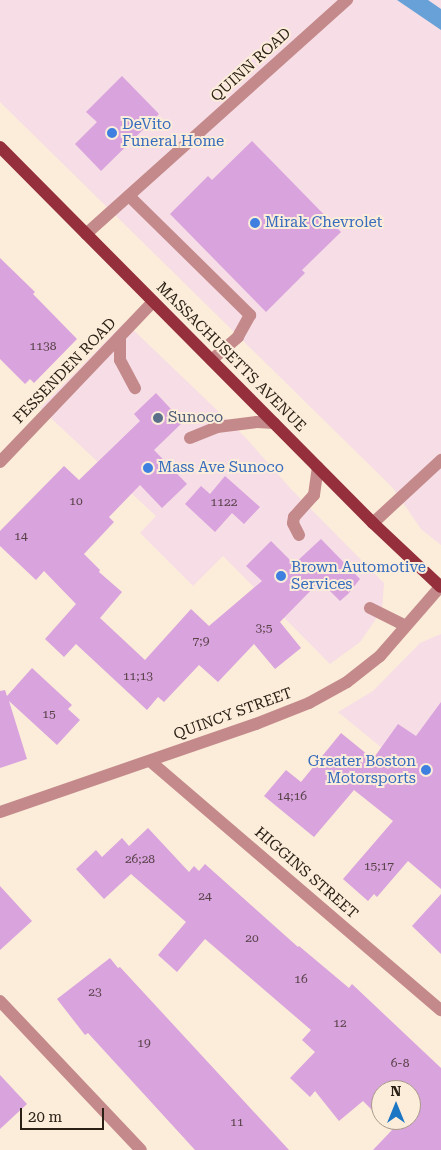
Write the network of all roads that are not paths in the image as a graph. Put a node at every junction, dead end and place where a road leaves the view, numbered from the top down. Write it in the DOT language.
graph roads {
  1 [pos="347,0"];
  2 [pos="0,147"];
  3 [pos="129,196"];
  4 [pos="86,234"];
  5 [pos="153,302"];
  6 [pos="120,337"];
  7 [pos="212,360"];
  8 [pos="135,388"];
  9 [pos="274,423"];
  10 [pos="190,438"];
  11 [pos="441,460"];
  12 [pos="0,462"];
  13 [pos="318,467"];
  14 [pos="373,523"];
  15 [pos="299,535"];
  16 [pos="441,587"];
  17 [pos="370,608"];
  18 [pos="406,626"];
  19 [pos="150,760"];
  20 [pos="0,812"];
  21 [pos="0,1001"];
  22 [pos="441,1010"];
  23 [pos="141,1150"];
  1 -- 3 [label="street, QUINN ROAD"];
  2 -- 4 [label="main road, MASSACHUSETTS AVENUE"];
  3 -- 4 [label="street, QUINN ROAD"];
  3 -- 7 [label="street"];
  4 -- 5 [label="main road, MASSACHUSETTS AVENUE"];
  5 -- 6 [label="street, FESSENDEN ROAD"];
  5 -- 7 [label="main road, MASSACHUSETTS AVENUE"];
  6 -- 8 [label="street"];
  6 -- 12 [label="street, FESSENDEN ROAD"];
  7 -- 9 [label="main road, MASSACHUSETTS AVENUE"];
  9 -- 10 [label="street"];
  9 -- 13 [label="main road, MASSACHUSETTS AVENUE"];
  11 -- 14 [label="street"];
  13 -- 14 [label="main road, MASSACHUSETTS AVENUE"];
  13 -- 15 [label="street"];
  14 -- 16 [label="main road, MASSACHUSETTS AVENUE"];
  16 -- 18 [label="street, QUINCY STREET"];
  17 -- 18 [label="street"];
  18 -- 19 [label="street, QUINCY STREET"];
  19 -- 20 [label="street, QUINCY STREET"];
  19 -- 22 [label="street, HIGGINS STREET"];
  21 -- 23 [label="street"];
}
